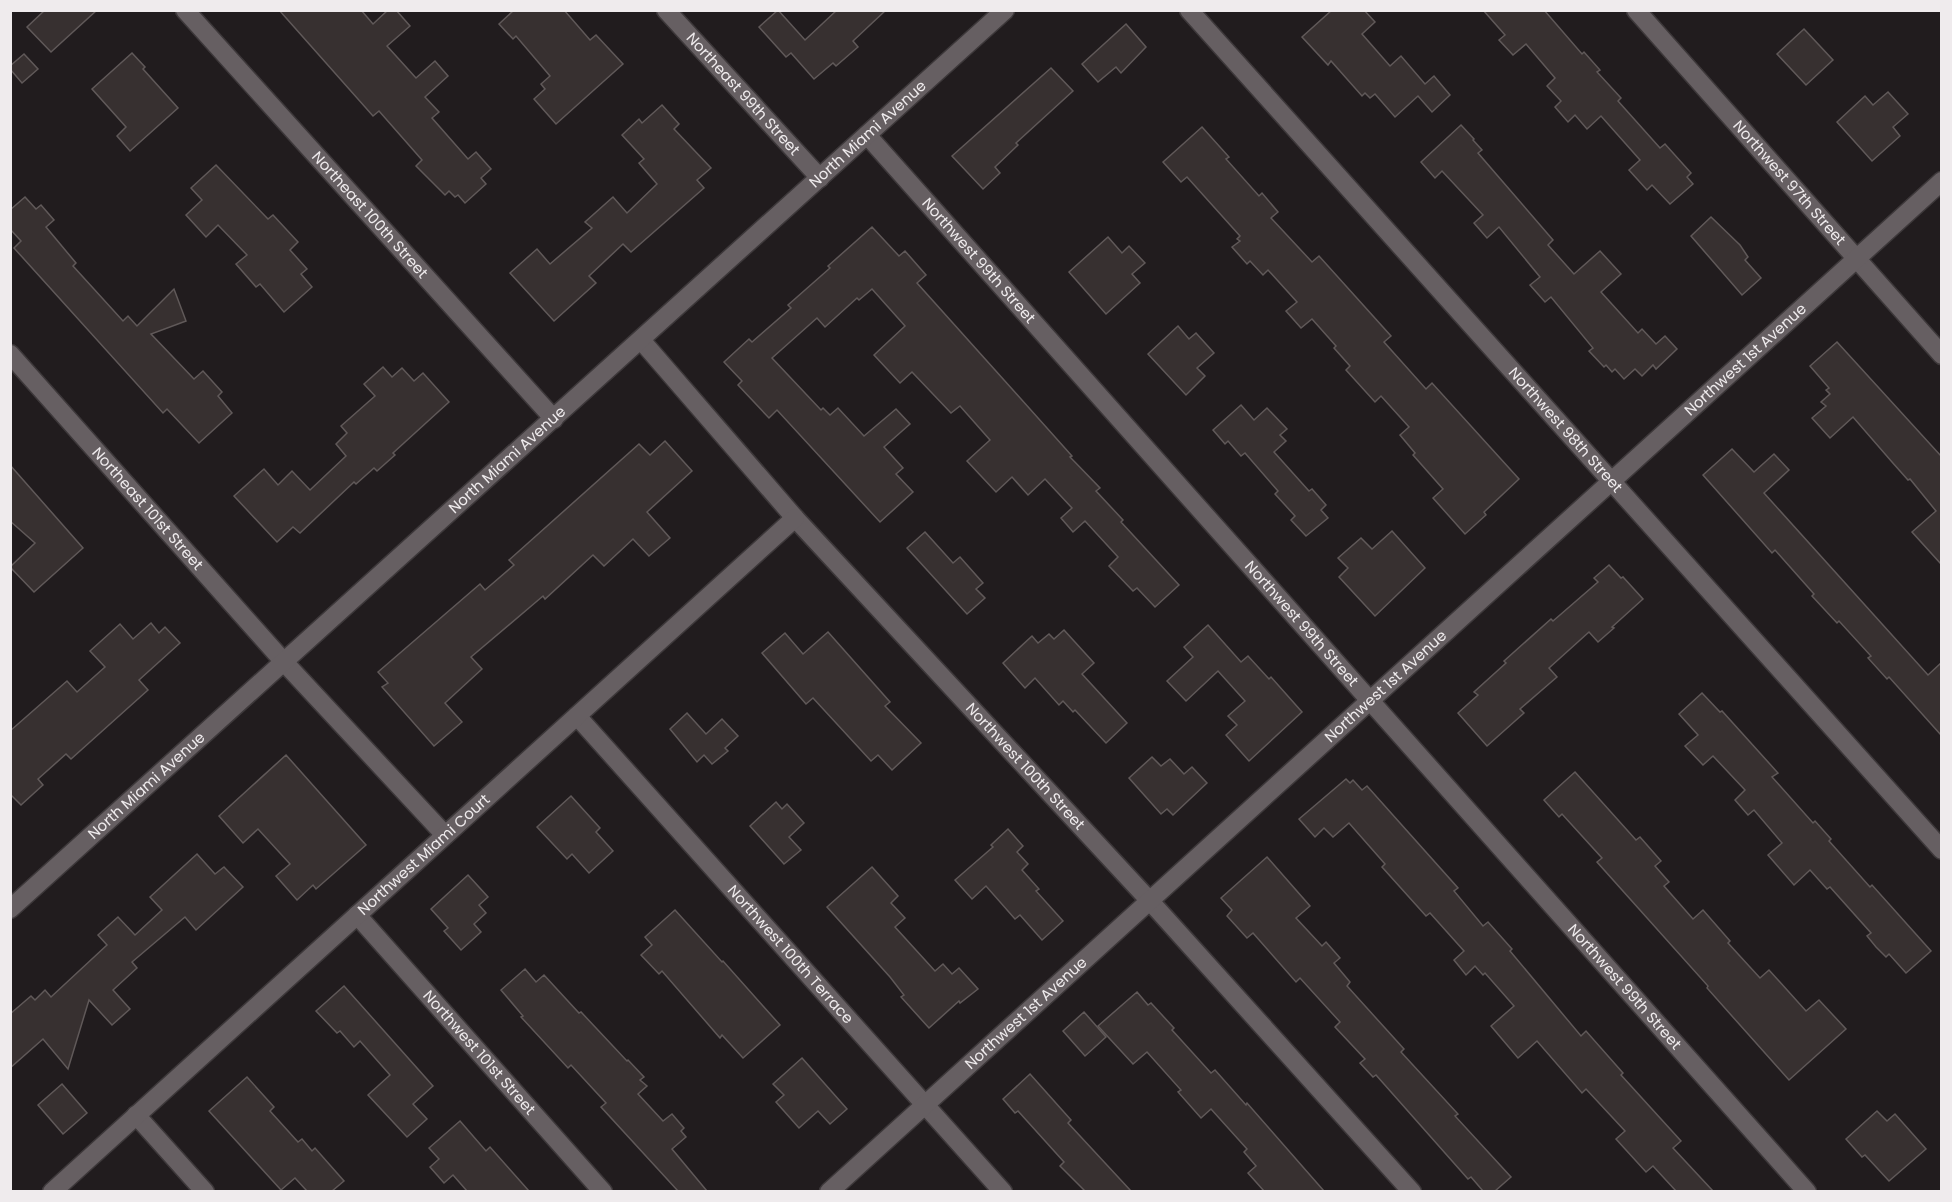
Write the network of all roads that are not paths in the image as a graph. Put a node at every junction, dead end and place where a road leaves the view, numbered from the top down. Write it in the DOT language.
graph roads {
  1 [pos="185,10"];
  2 [pos="666,10"];
  3 [pos="1005,10"];
  4 [pos="1189,10"];
  5 [pos="1636,10"];
  6 [pos="867,135"];
  7 [pos="820,178"];
  8 [pos="1941,181"];
  9 [pos="1856,259"];
  10 [pos="640,340"];
  11 [pos="10,354"];
  12 [pos="1941,355"];
  13 [pos="554,419"];
  14 [pos="1610,482"];
  15 [pos="795,518"];
  16 [pos="284,662"];
  17 [pos="1370,700"];
  18 [pos="577,716"];
  19 [pos="445,835"];
  20 [pos="1941,850"];
  21 [pos="1149,900"];
  22 [pos="13,902"];
  23 [pos="357,915"];
  24 [pos="926,1105"];
  25 [pos="136,1115"];
  26 [pos="52,1191"];
  27 [pos="205,1191"];
  28 [pos="603,1191"];
  29 [pos="829,1191"];
  30 [pos="1003,1191"];
  31 [pos="1412,1191"];
  32 [pos="1807,1191"];
  1 -- 13 [label="street, Northeast 100th Street"];
  2 -- 7 [label="street, Northeast 99th Street"];
  3 -- 6 [label="street, North Miami Avenue"];
  4 -- 14 [label="street, Northwest 98th Street"];
  5 -- 9 [label="street, Northwest 97th Street"];
  6 -- 7 [label="street, North Miami Avenue"];
  6 -- 17 [label="street, Northwest 99th Street"];
  7 -- 10 [label="street, North Miami Avenue"];
  8 -- 9 [label="street, Northwest 1st Avenue"];
  9 -- 12 [label="street, Northwest 97th Street"];
  9 -- 14 [label="street, Northwest 1st Avenue"];
  10 -- 13 [label="street, North Miami Avenue"];
  10 -- 15 [label="street, Northwest 100th Street"];
  11 -- 16 [label="street, Northeast 101st Street"];
  13 -- 16 [label="street, North Miami Avenue"];
  14 -- 17 [label="street, Northwest 1st Avenue"];
  14 -- 20 [label="street, Northwest 98th Street"];
  15 -- 18 [label="street, Northwest Miami Court"];
  15 -- 21 [label="street, Northwest 100th Street"];
  16 -- 19 [label="street"];
  16 -- 22 [label="street, North Miami Avenue"];
  17 -- 21 [label="street, Northwest 1st Avenue"];
  17 -- 32 [label="street, Northwest 99th Street"];
  18 -- 19 [label="street, Northwest Miami Court"];
  18 -- 24 [label="street, Northwest 100th Terrace"];
  19 -- 23 [label="street, Northwest Miami Court"];
  21 -- 24 [label="street, Northwest 1st Avenue"];
  21 -- 31 [label="street, Northwest 100th Street"];
  23 -- 25 [label="street, Northwest Miami Court"];
  23 -- 28 [label="street, Northwest 101st Street"];
  24 -- 29 [label="street, Northwest 1st Avenue"];
  24 -- 30 [label="street, Northwest 100th Terrace"];
  25 -- 26 [label="street, Northwest Miami Court"];
  25 -- 27 [label="street"];
}
